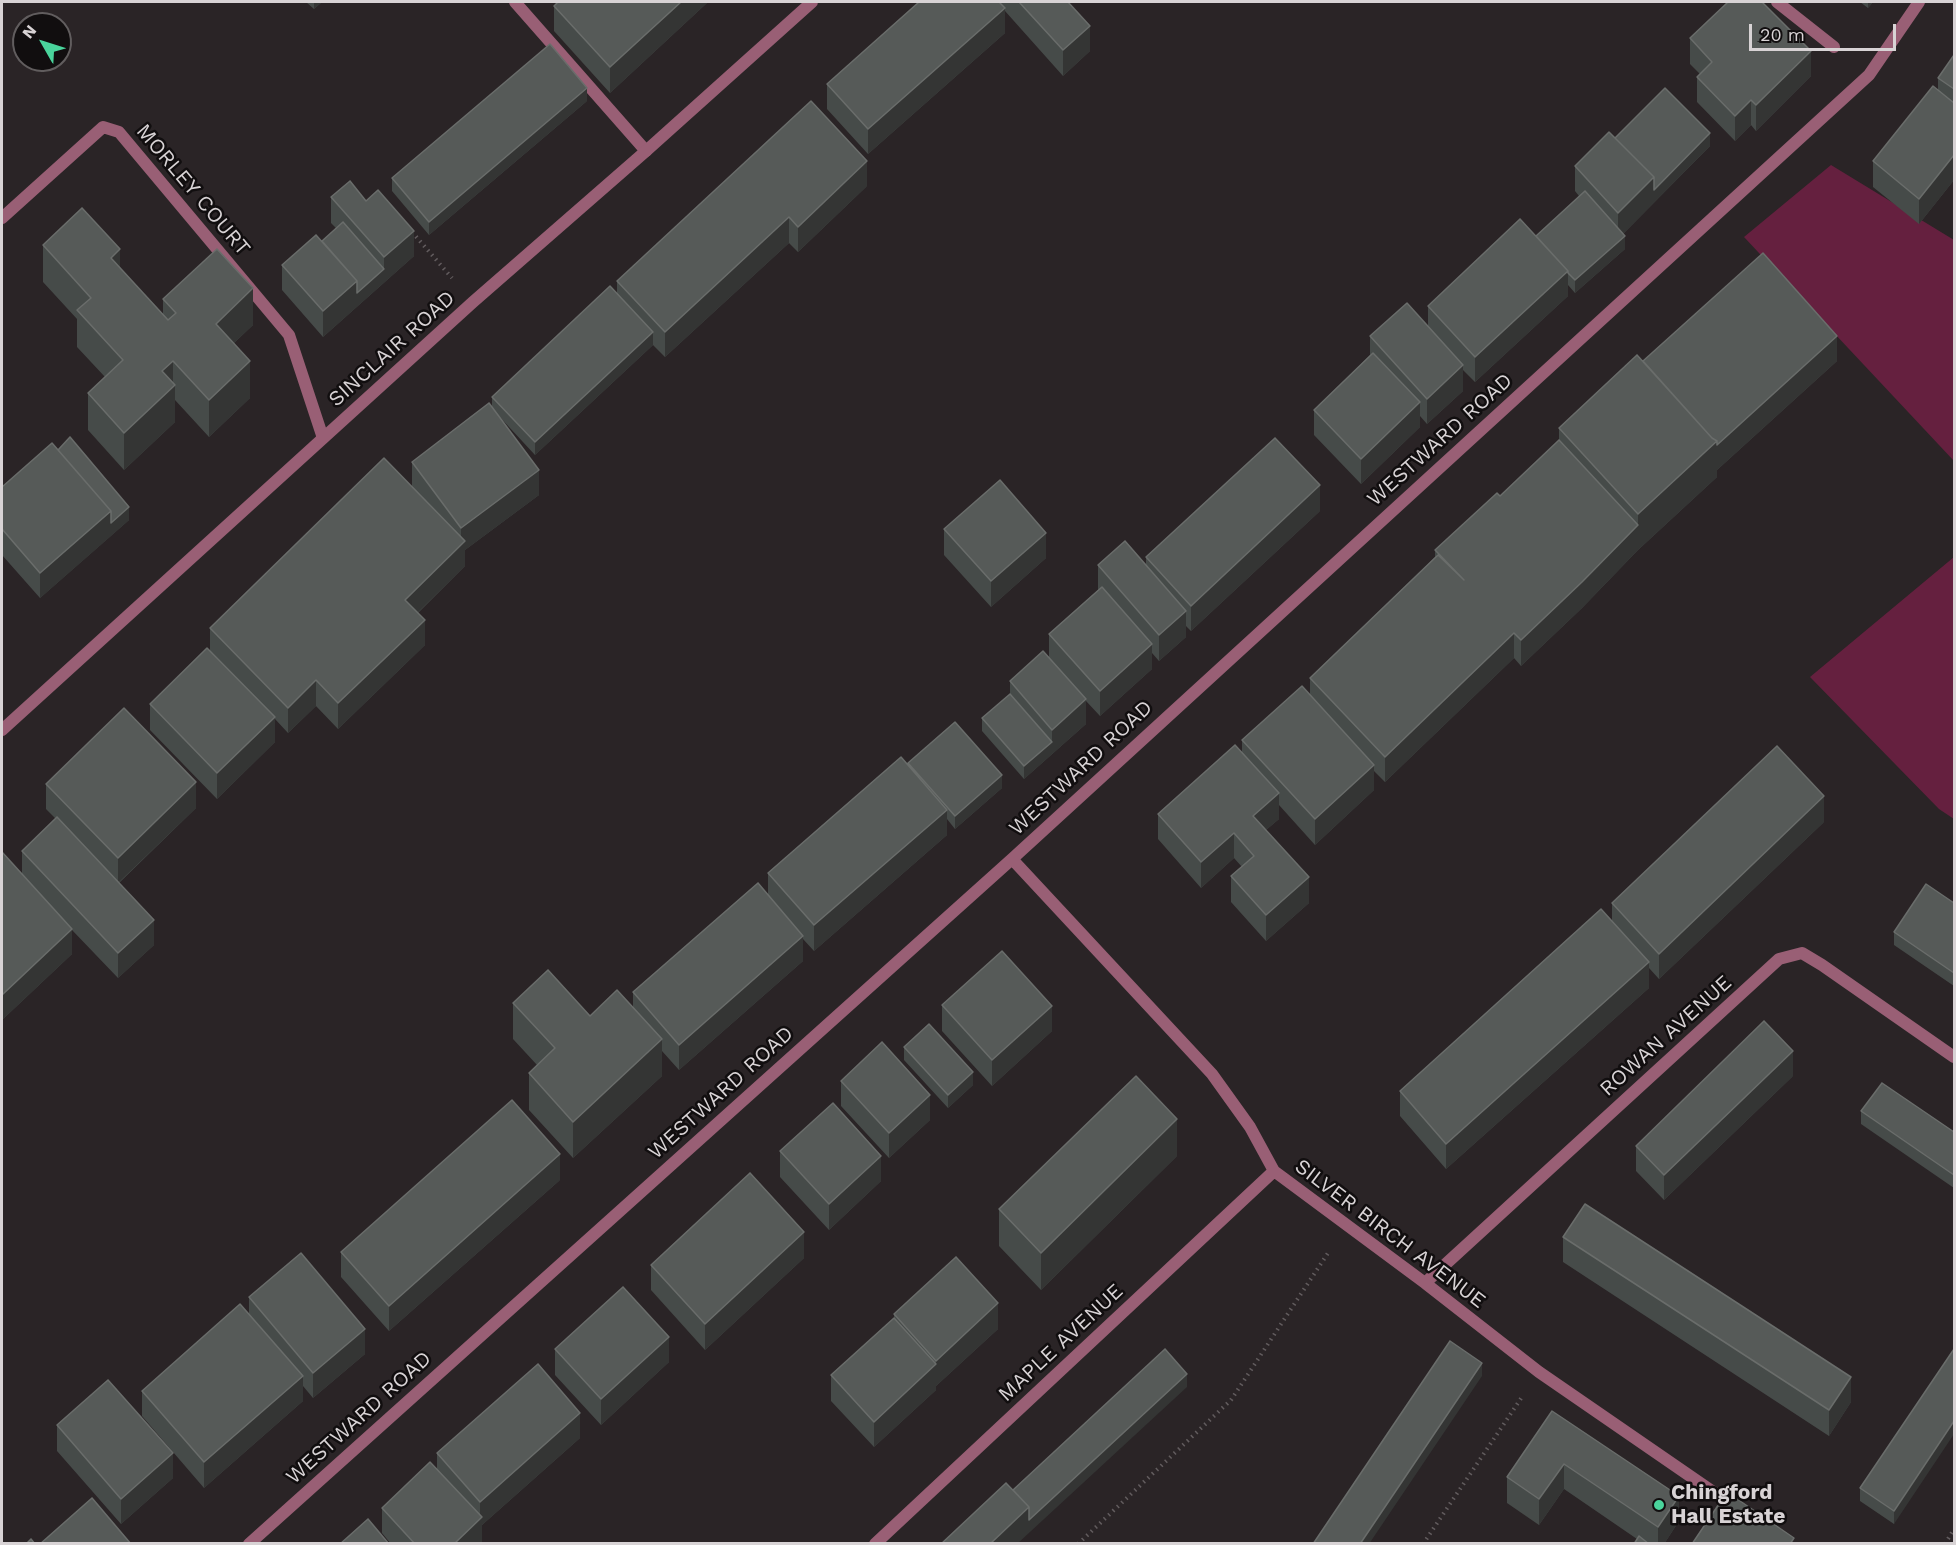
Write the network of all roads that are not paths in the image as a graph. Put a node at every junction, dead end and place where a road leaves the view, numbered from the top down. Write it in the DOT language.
graph roads {
  1 [pos="514,2"];
  2 [pos="812,2"];
  3 [pos="1777,2"];
  4 [pos="1919,2"];
  5 [pos="1834,47"];
  6 [pos="646,151"];
  7 [pos="2,218"];
  8 [pos="323,438"];
  9 [pos="2,730"];
  10 [pos="1012,859"];
  11 [pos="1954,1057"];
  12 [pos="1274,1172"];
  13 [pos="1425,1282"];
  14 [pos="1750,1518"];
  15 [pos="249,1544"];
  16 [pos="875,1544"];
  1 -- 6 [label="street"];
  2 -- 6 [label="street, SINCLAIR ROAD"];
  3 -- 5 [label="street"];
  4 -- 10 [label="street, WESTWARD ROAD"];
  6 -- 8 [label="street, SINCLAIR ROAD"];
  7 -- 8 [label="street, MORLEY COURT"];
  8 -- 9 [label="street, SINCLAIR ROAD"];
  10 -- 12 [label="street, SILVER BIRCH AVENUE"];
  10 -- 15 [label="street, WESTWARD ROAD"];
  11 -- 13 [label="street, ROWAN AVENUE"];
  12 -- 13 [label="street, SILVER BIRCH AVENUE"];
  12 -- 16 [label="street, MAPLE AVENUE"];
  13 -- 14 [label="street, SILVER BIRCH AVENUE"];
}
